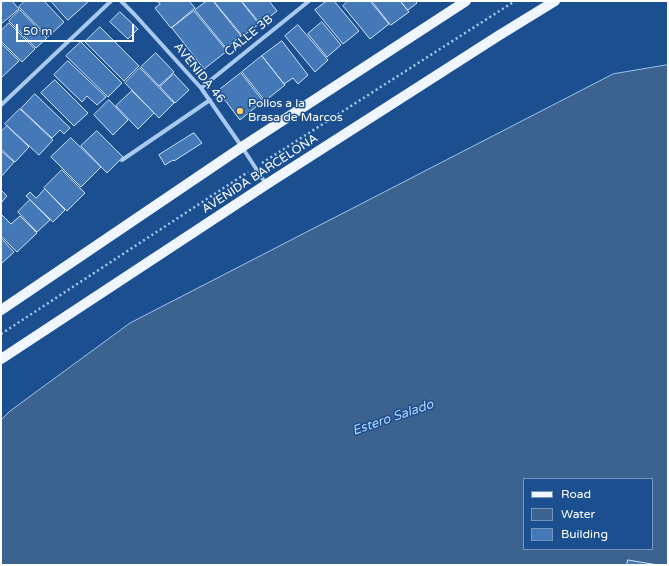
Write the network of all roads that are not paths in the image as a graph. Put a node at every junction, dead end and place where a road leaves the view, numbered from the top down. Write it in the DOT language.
graph roads {
  1 [pos="111,1"];
  2 [pos="121,1"];
  3 [pos="309,1"];
  4 [pos="466,1"];
  5 [pos="555,1"];
  6 [pos="201,88"];
  7 [pos="210,100"];
  8 [pos="1,105"];
  9 [pos="242,147"];
  10 [pos="122,160"];
  11 [pos="267,184"];
  12 [pos="1,310"];
  13 [pos="1,360"];
  1 -- 8 [label="street"];
  2 -- 6 [label="street, AVENIDA 46"];
  3 -- 6 [label="street, CALLE 3B"];
  4 -- 9 [label="main road"];
  5 -- 11 [label="main road, AVENIDA BARCELONA"];
  6 -- 7 [label="street, AVENIDA 46"];
  7 -- 9 [label="street, AVENIDA 46"];
  7 -- 10 [label="street"];
  9 -- 11 [label="street, AVENIDA 46"];
  9 -- 12 [label="main road"];
  11 -- 13 [label="main road, AVENIDA BARCELONA"];
}
